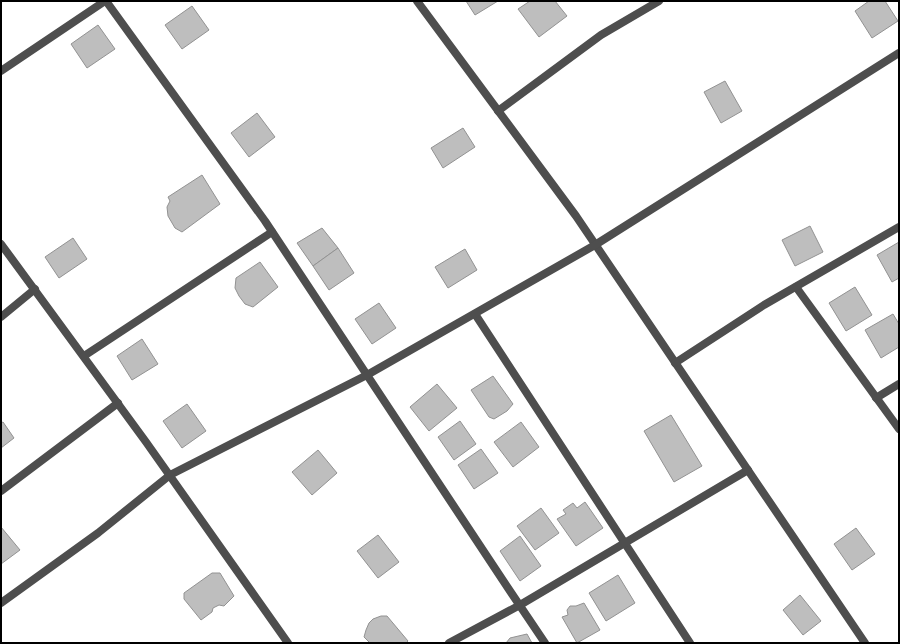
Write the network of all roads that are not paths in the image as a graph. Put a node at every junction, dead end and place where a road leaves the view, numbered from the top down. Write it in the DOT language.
graph roads {
  1 [pos="106,1"];
  2 [pos="417,1"];
  3 [pos="659,1"];
  4 [pos="899,53"];
  5 [pos="1,71"];
  6 [pos="498,111"];
  7 [pos="899,227"];
  8 [pos="272,232"];
  9 [pos="1,244"];
  10 [pos="595,245"];
  11 [pos="796,287"];
  12 [pos="35,289"];
  13 [pos="475,314"];
  14 [pos="1,317"];
  15 [pos="84,356"];
  16 [pos="675,363"];
  17 [pos="367,375"];
  18 [pos="899,384"];
  19 [pos="876,398"];
  20 [pos="118,403"];
  21 [pos="899,429"];
  22 [pos="748,470"];
  23 [pos="170,475"];
  24 [pos="1,491"];
  25 [pos="625,543"];
  26 [pos="1,603"];
  27 [pos="520,605"];
  28 [pos="288,643"];
  29 [pos="449,643"];
  30 [pos="546,643"];
  31 [pos="690,643"];
  32 [pos="865,643"];
  1 -- 5 [label="street"];
  1 -- 8 [label="street"];
  2 -- 6 [label="street"];
  3 -- 6 [label="street"];
  4 -- 10 [label="street"];
  6 -- 10 [label="street"];
  7 -- 11 [label="street"];
  8 -- 15 [label="street"];
  8 -- 17 [label="street"];
  9 -- 12 [label="street"];
  10 -- 13 [label="street"];
  10 -- 16 [label="street"];
  11 -- 16 [label="street"];
  11 -- 19 [label="street"];
  12 -- 14 [label="street"];
  12 -- 15 [label="street"];
  13 -- 17 [label="street"];
  13 -- 25 [label="street"];
  15 -- 20 [label="street"];
  16 -- 22 [label="street"];
  17 -- 23 [label="street"];
  17 -- 27 [label="street"];
  18 -- 19 [label="street"];
  19 -- 21 [label="street"];
  20 -- 23 [label="street"];
  20 -- 24 [label="street"];
  22 -- 25 [label="street"];
  22 -- 32 [label="street"];
  23 -- 26 [label="street"];
  23 -- 28 [label="street"];
  25 -- 27 [label="street"];
  25 -- 31 [label="street"];
  27 -- 29 [label="street"];
  27 -- 30 [label="street"];
}
